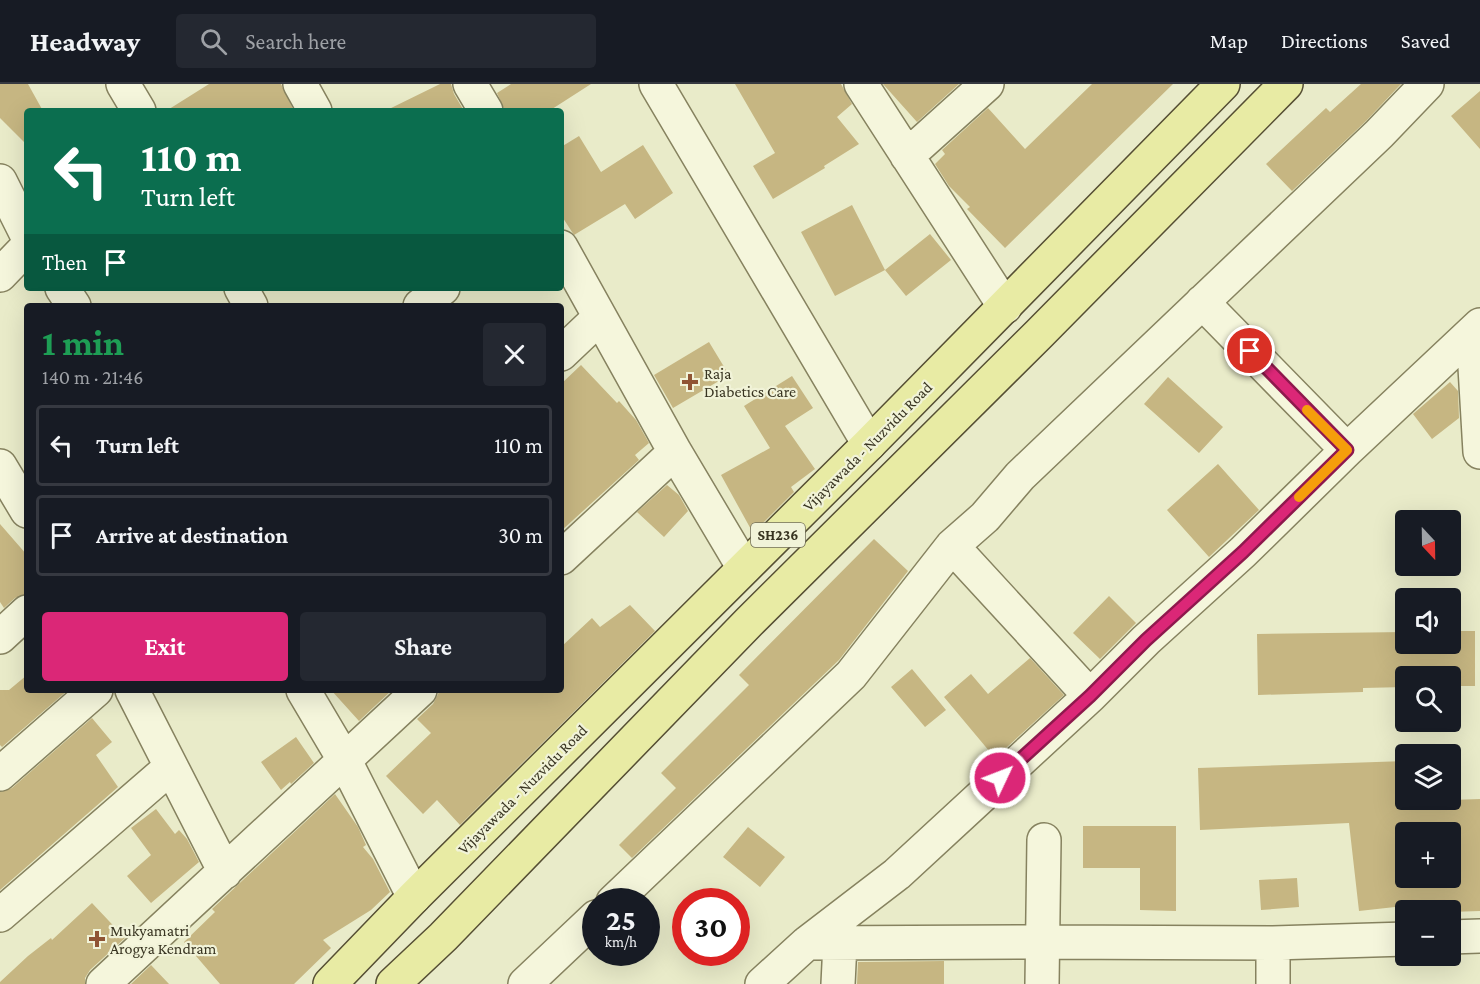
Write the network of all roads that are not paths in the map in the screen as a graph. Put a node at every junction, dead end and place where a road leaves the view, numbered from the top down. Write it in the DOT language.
graph roads {
  1 [pos="123,84"];
  2 [pos="300,84"];
  3 [pos="470,84"];
  4 [pos="656,84"];
  5 [pos="861,84"];
  6 [pos="987,84"];
  7 [pos="1223,84"];
  8 [pos="1286,84"];
  9 [pos="1426,84"];
  10 [pos="137,108"];
  11 [pos="313,108"];
  12 [pos="484,108"];
  13 [pos="907,156"];
  14 [pos="0,181"];
  15 [pos="24,229"];
  16 [pos="24,250"];
  17 [pos="564,251"];
  18 [pos="0,275"];
  19 [pos="1202,302"];
  20 [pos="1005,307"];
  21 [pos="600,317"];
  22 [pos="1476,329"];
  23 [pos="564,351"];
  24 [pos="869,444"];
  25 [pos="1347,450"];
  26 [pos="675,452"];
  27 [pos="1480,452"];
  28 [pos="1,470"];
  29 [pos="24,506"];
  30 [pos="952,546"];
  31 [pos="564,555"];
  32 [pos="744,568"];
  33 [pos="24,615"];
  34 [pos="0,637"];
  35 [pos="93,693"];
  36 [pos="134,693"];
  37 [pos="305,693"];
  38 [pos="417,693"];
  39 [pos="1090,696"];
  40 [pos="345,761"];
  41 [pos="171,767"];
  42 [pos="0,774"];
  43 [pos="1044,840"];
  44 [pos="225,872"];
  45 [pos="627,888"];
  46 [pos="414,897"];
  47 [pos="0,915"];
  48 [pos="582,930"];
  49 [pos="1480,936"];
  50 [pos="1461,937"];
  51 [pos="1395,939"];
  52 [pos="1044,942"];
  53 [pos="807,943"];
  54 [pos="840,943"];
  55 [pos="1274,944"];
  56 [pos="104,984"];
  57 [pos="330,984"];
  58 [pos="393,984"];
  59 [pos="525,984"];
  60 [pos="762,984"];
  61 [pos="838,984"];
  62 [pos="1042,984"];
  63 [pos="1273,984"];
  1 -- 10 [label="street"];
  2 -- 11 [label="street"];
  3 -- 12 [label="street"];
  4 -- 24 [label="street"];
  5 -- 13 [label="street"];
  6 -- 13 [label="street"];
  7 -- 20 [label="main road, Vijayawada - Nuzvidu Road / SH236"];
  8 -- 58 [label="main road, SH236"];
  9 -- 19 [label="street"];
  13 -- 20 [label="street"];
  14 -- 15 [label="street"];
  16 -- 18 [label="street"];
  17 -- 21 [label="street"];
  19 -- 25 [label="street"];
  19 -- 30 [label="street"];
  20 -- 24 [label="main road, Vijayawada - Nuzvidu Road / SH236"];
  21 -- 23 [label="street"];
  21 -- 26 [label="street"];
  22 -- 25 [label="street"];
  22 -- 27 [label="street"];
  24 -- 32 [label="main road, Vijayawada - Nuzvidu Road / SH236"];
  25 -- 39 [label="street"];
  26 -- 31 [label="street"];
  26 -- 32 [label="street"];
  28 -- 29 [label="street"];
  30 -- 39 [label="street"];
  30 -- 45 [label="street"];
  32 -- 46 [label="main road, Vijayawada - Nuzvidu Road / SH236"];
  33 -- 34 [label="street"];
  35 -- 42 [label="street"];
  36 -- 41 [label="street"];
  37 -- 40 [label="street"];
  38 -- 40 [label="street"];
  39 -- 53 [label="street"];
  40 -- 44 [label="street"];
  40 -- 46 [label="street"];
  41 -- 44 [label="street"];
  41 -- 47 [label="street"];
  43 -- 52 [label="street"];
  44 -- 56 [label="street"];
  46 -- 57 [label="main road, Vijayawada - Nuzvidu Road / SH236"];
  48 -- 59 [label="street"];
  49 -- 50 [label="street"];
  51 -- 55 [label="street"];
  52 -- 54 [label="street"];
  52 -- 55 [label="street"];
  52 -- 62 [label="street"];
  53 -- 54 [label="street"];
  53 -- 60 [label="street"];
  54 -- 61 [label="street"];
  55 -- 63 [label="street"];
}
